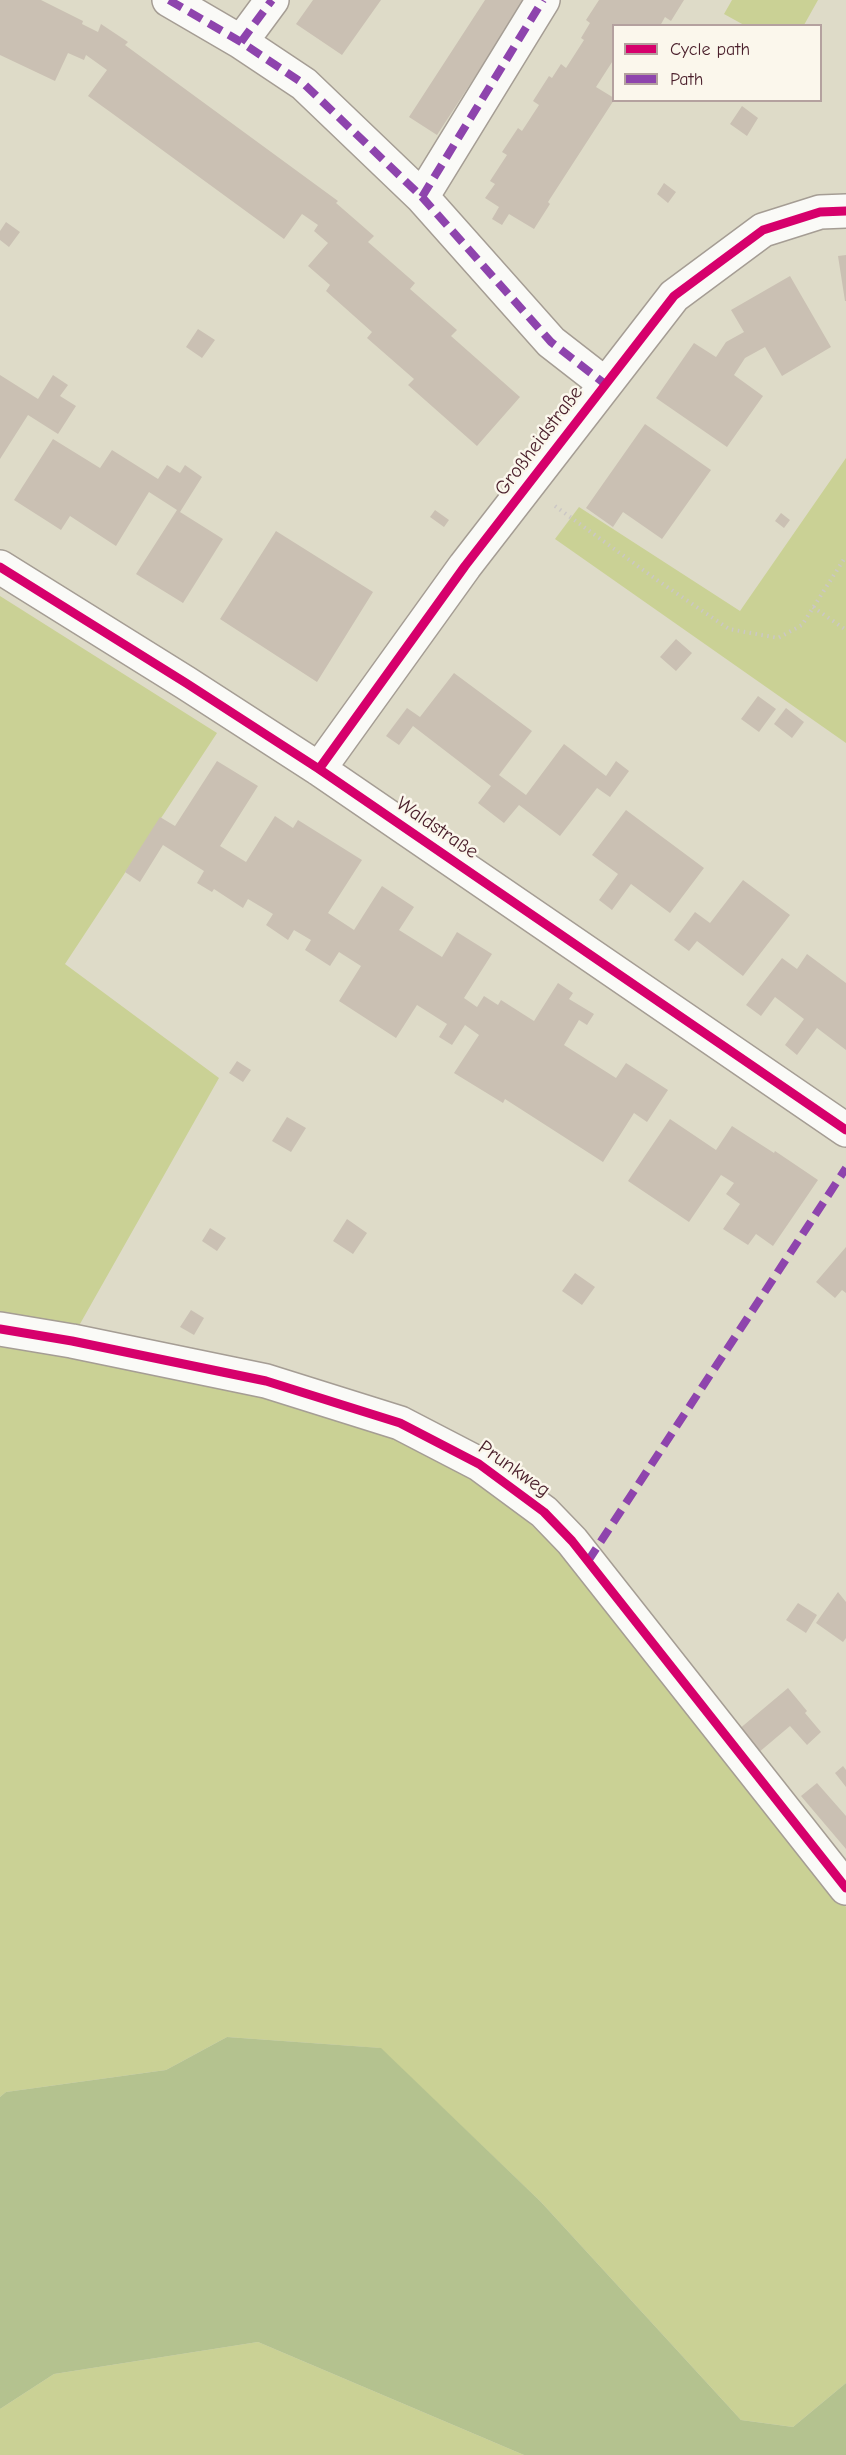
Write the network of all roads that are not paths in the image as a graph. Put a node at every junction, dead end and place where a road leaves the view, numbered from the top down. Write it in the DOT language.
graph roads {
  1 [pos="169,0"];
  2 [pos="272,0"];
  3 [pos="543,0"];
  4 [pos="241,42"];
  5 [pos="422,197"];
  6 [pos="846,211"];
  7 [pos="605,384"];
  8 [pos="0,567"];
  9 [pos="319,769"];
  10 [pos="846,1130"];
  11 [pos="0,1329"];
  12 [pos="846,1888"];
  1 -- 4 [label="street, Großheidstraße"];
  2 -- 4 [label="street"];
  3 -- 5 [label="street"];
  4 -- 5 [label="street, Großheidstraße"];
  5 -- 7 [label="street, Großheidstraße"];
  6 -- 7 [label="street, Großheidstraße"];
  7 -- 9 [label="street, Großheidstraße"];
  8 -- 9 [label="street, Waldstraße"];
  9 -- 10 [label="street, Waldstraße"];
  11 -- 12 [label="street, Prunkweg"];
}
